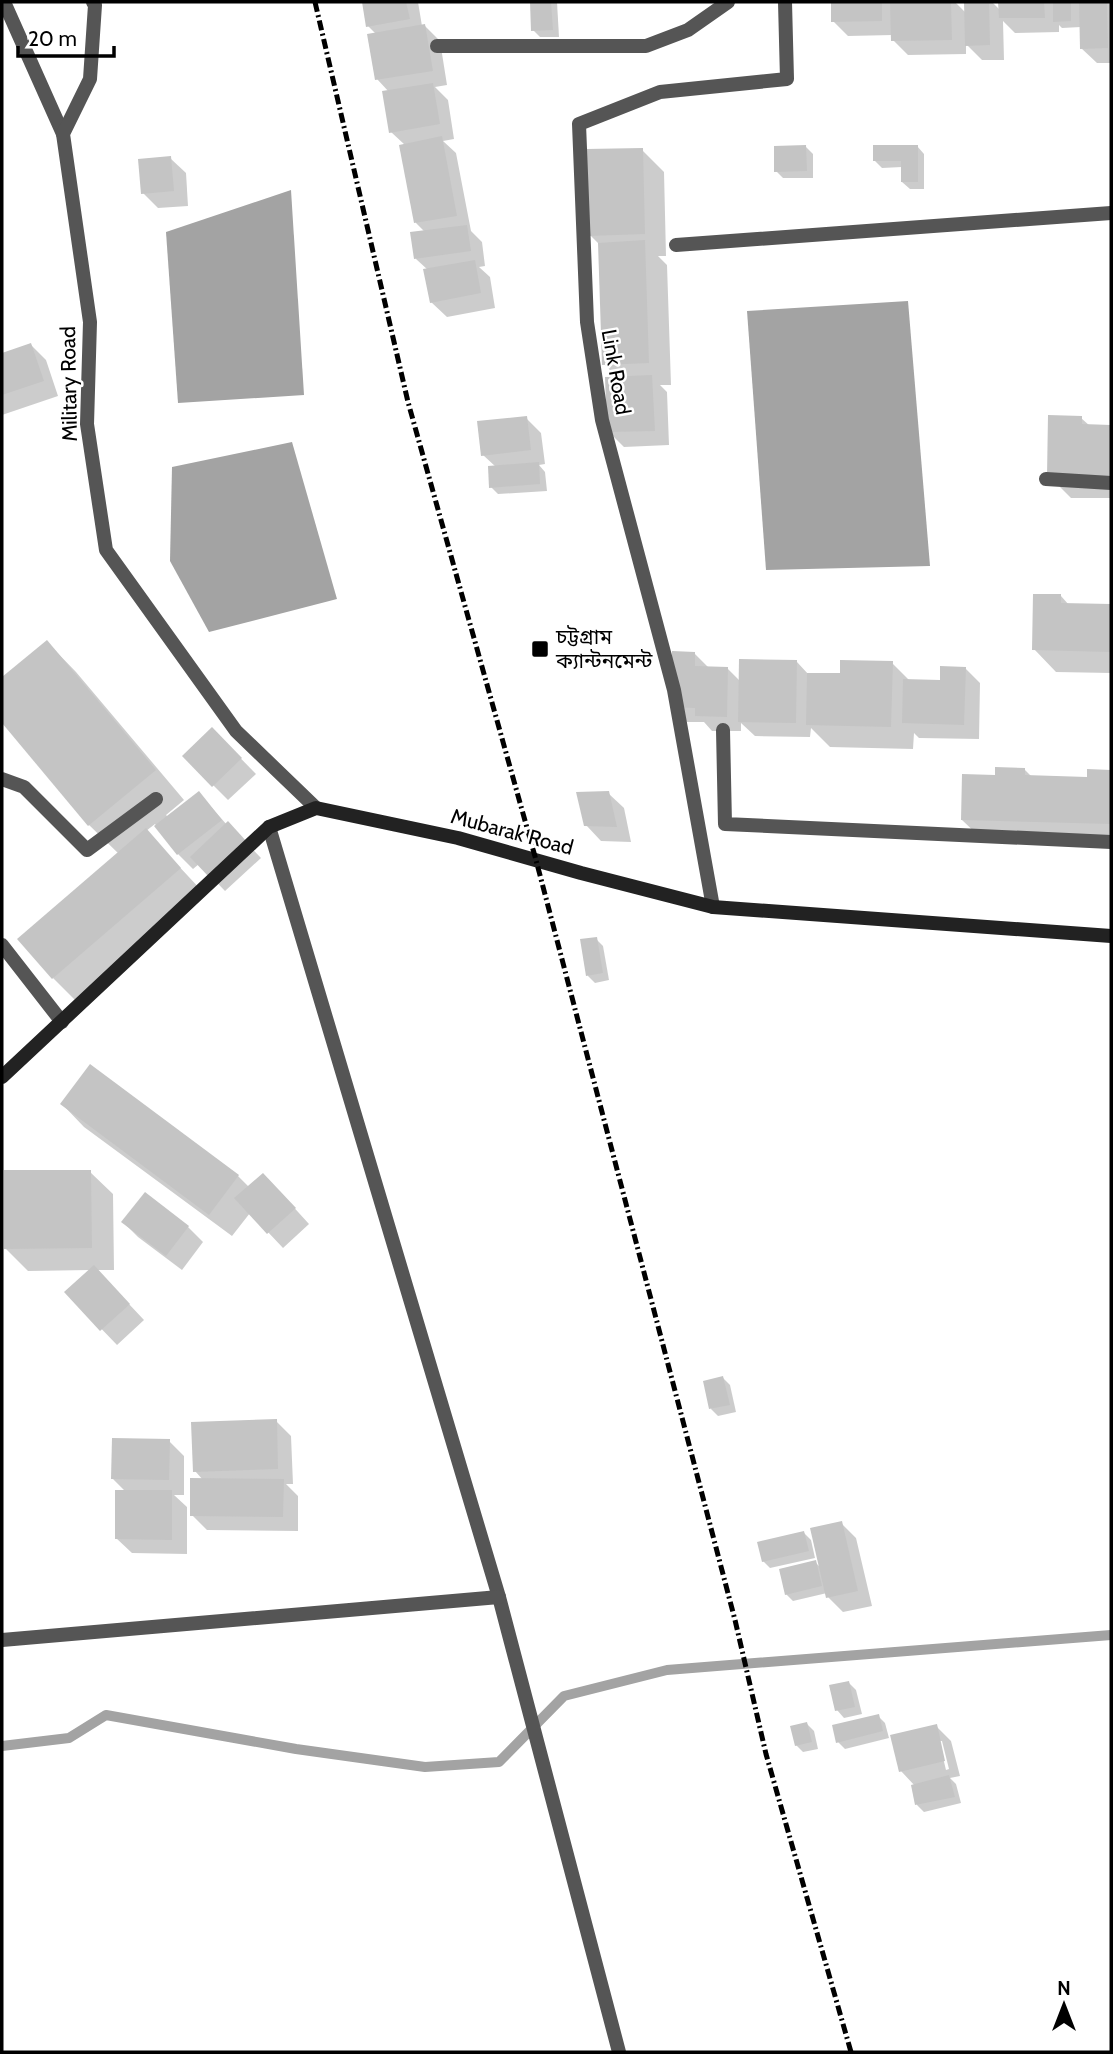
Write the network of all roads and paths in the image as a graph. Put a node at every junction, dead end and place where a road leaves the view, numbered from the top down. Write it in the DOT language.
graph roads {
  1 [pos="4,2"];
  2 [pos="93,2"];
  3 [pos="729,2"];
  4 [pos="785,2"];
  5 [pos="437,46"];
  6 [pos="64,134"];
  7 [pos="1111,213"];
  8 [pos="676,245"];
  9 [pos="1046,479"];
  10 [pos="1111,482"];
  11 [pos="723,730"];
  12 [pos="2,779"];
  13 [pos="156,799"];
  14 [pos="316,808"];
  15 [pos="270,827"];
  16 [pos="1111,842"];
  17 [pos="713,907"];
  18 [pos="1111,936"];
  19 [pos="2,946"];
  20 [pos="62,1022"];
  21 [pos="2,1077"];
  22 [pos="499,1597"];
  23 [pos="2,1640"];
  24 [pos="619,2052"];
  1 -- 6 [label="street, Military Road"];
  2 -- 6 [label="street"];
  3 -- 5 [label="street"];
  4 -- 17 [label="street, Link Road"];
  6 -- 14 [label="street, Military Road"];
  7 -- 8 [label="street"];
  9 -- 10 [label="street"];
  11 -- 16 [label="street"];
  12 -- 13 [label="street"];
  14 -- 15 [label="street"];
  14 -- 17 [label="street, Mubarak Road"];
  15 -- 20 [label="street"];
  15 -- 22 [label="street"];
  17 -- 18 [label="street, Mubarak Road"];
  19 -- 20 [label="street"];
  20 -- 21 [label="street"];
  22 -- 23 [label="street"];
  22 -- 24 [label="street"];
}
